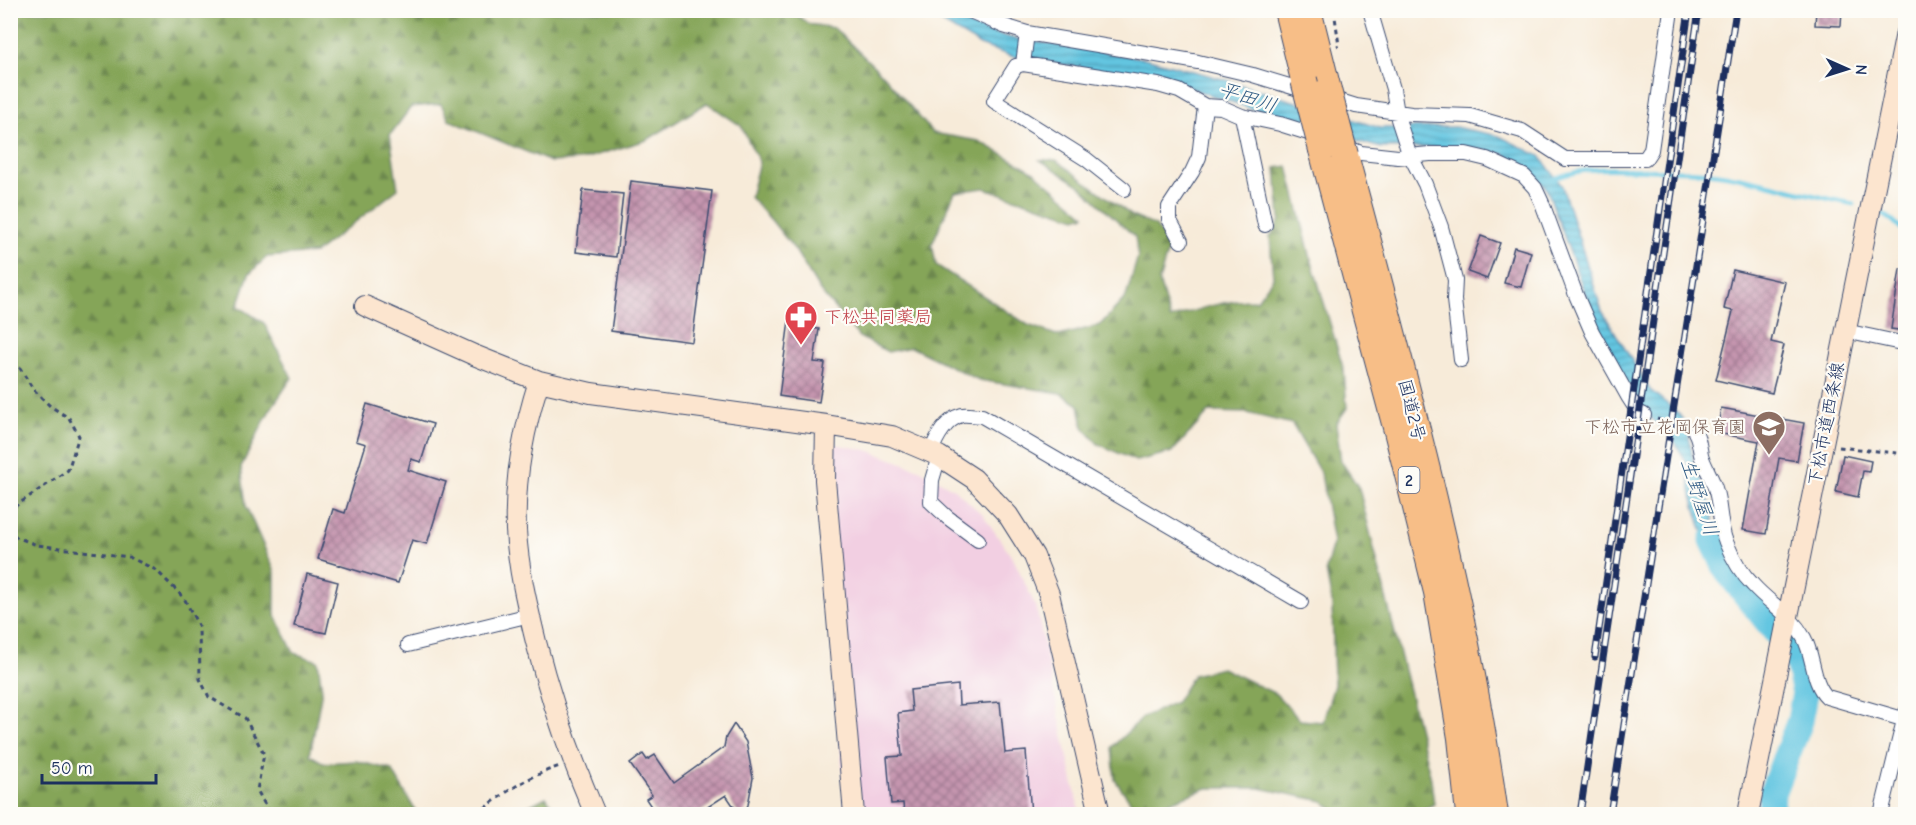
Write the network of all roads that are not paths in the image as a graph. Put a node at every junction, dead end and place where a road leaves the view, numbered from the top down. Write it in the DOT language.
graph roads {
  1 [pos="968,10"];
  2 [pos="1287,10"];
  3 [pos="1308,10"];
  4 [pos="1370,10"];
  5 [pos="1671,10"];
  6 [pos="1905,33"];
  7 [pos="1026,35"];
  8 [pos="1024,62"];
  9 [pos="1205,106"];
  10 [pos="1242,116"];
  11 [pos="1398,116"];
  12 [pos="1334,153"];
  13 [pos="1410,155"];
  14 [pos="1124,189"];
  15 [pos="1265,225"];
  16 [pos="1181,241"];
  17 [pos="365,306"];
  18 [pos="1845,331"];
  19 [pos="1905,344"];
  20 [pos="1461,360"];
  21 [pos="539,381"];
  22 [pos="1644,415"];
  23 [pos="826,425"];
  24 [pos="1695,432"];
  25 [pos="935,454"];
  26 [pos="978,540"];
  27 [pos="1301,602"];
  28 [pos="530,615"];
  29 [pos="1787,621"];
  30 [pos="408,645"];
  31 [pos="1905,717"];
  32 [pos="595,814"];
  33 [pos="854,814"];
  34 [pos="1100,814"];
  35 [pos="1469,814"];
  36 [pos="1495,814"];
  37 [pos="1748,814"];
  38 [pos="1881,814"];
  1 -- 7 [label="street"];
  2 -- 12 [label="highway, 国道2号 / 2, bridge"];
  3 -- 12 [label="highway, 国道2号 / 2, bridge"];
  4 -- 11 [label="street"];
  5 -- 11 [label="street"];
  6 -- 18 [label="street, 下松市道西条線"];
  7 -- 8 [label="street"];
  7 -- 11 [label="street"];
  8 -- 9 [label="street"];
  8 -- 14 [label="street"];
  9 -- 10 [label="street"];
  9 -- 16 [label="street"];
  10 -- 13 [label="street"];
  10 -- 15 [label="street"];
  11 -- 13 [label="street"];
  12 -- 35 [label="highway, 国道2号 / 2"];
  12 -- 36 [label="highway, 国道2号 / 2"];
  13 -- 20 [label="street"];
  13 -- 22 [label="street"];
  17 -- 21 [label="street"];
  18 -- 19 [label="street"];
  18 -- 29 [label="street, 下松市道西条線"];
  21 -- 23 [label="street"];
  21 -- 28 [label="street"];
  23 -- 25 [label="street"];
  23 -- 33 [label="street"];
  24 -- 29 [label="street"];
  25 -- 26 [label="street"];
  25 -- 27 [label="street"];
  25 -- 34 [label="street"];
  28 -- 30 [label="street"];
  28 -- 32 [label="street"];
  29 -- 31 [label="street"];
  29 -- 37 [label="street, 下松市道西条線"];
  31 -- 38 [label="street"];
}
